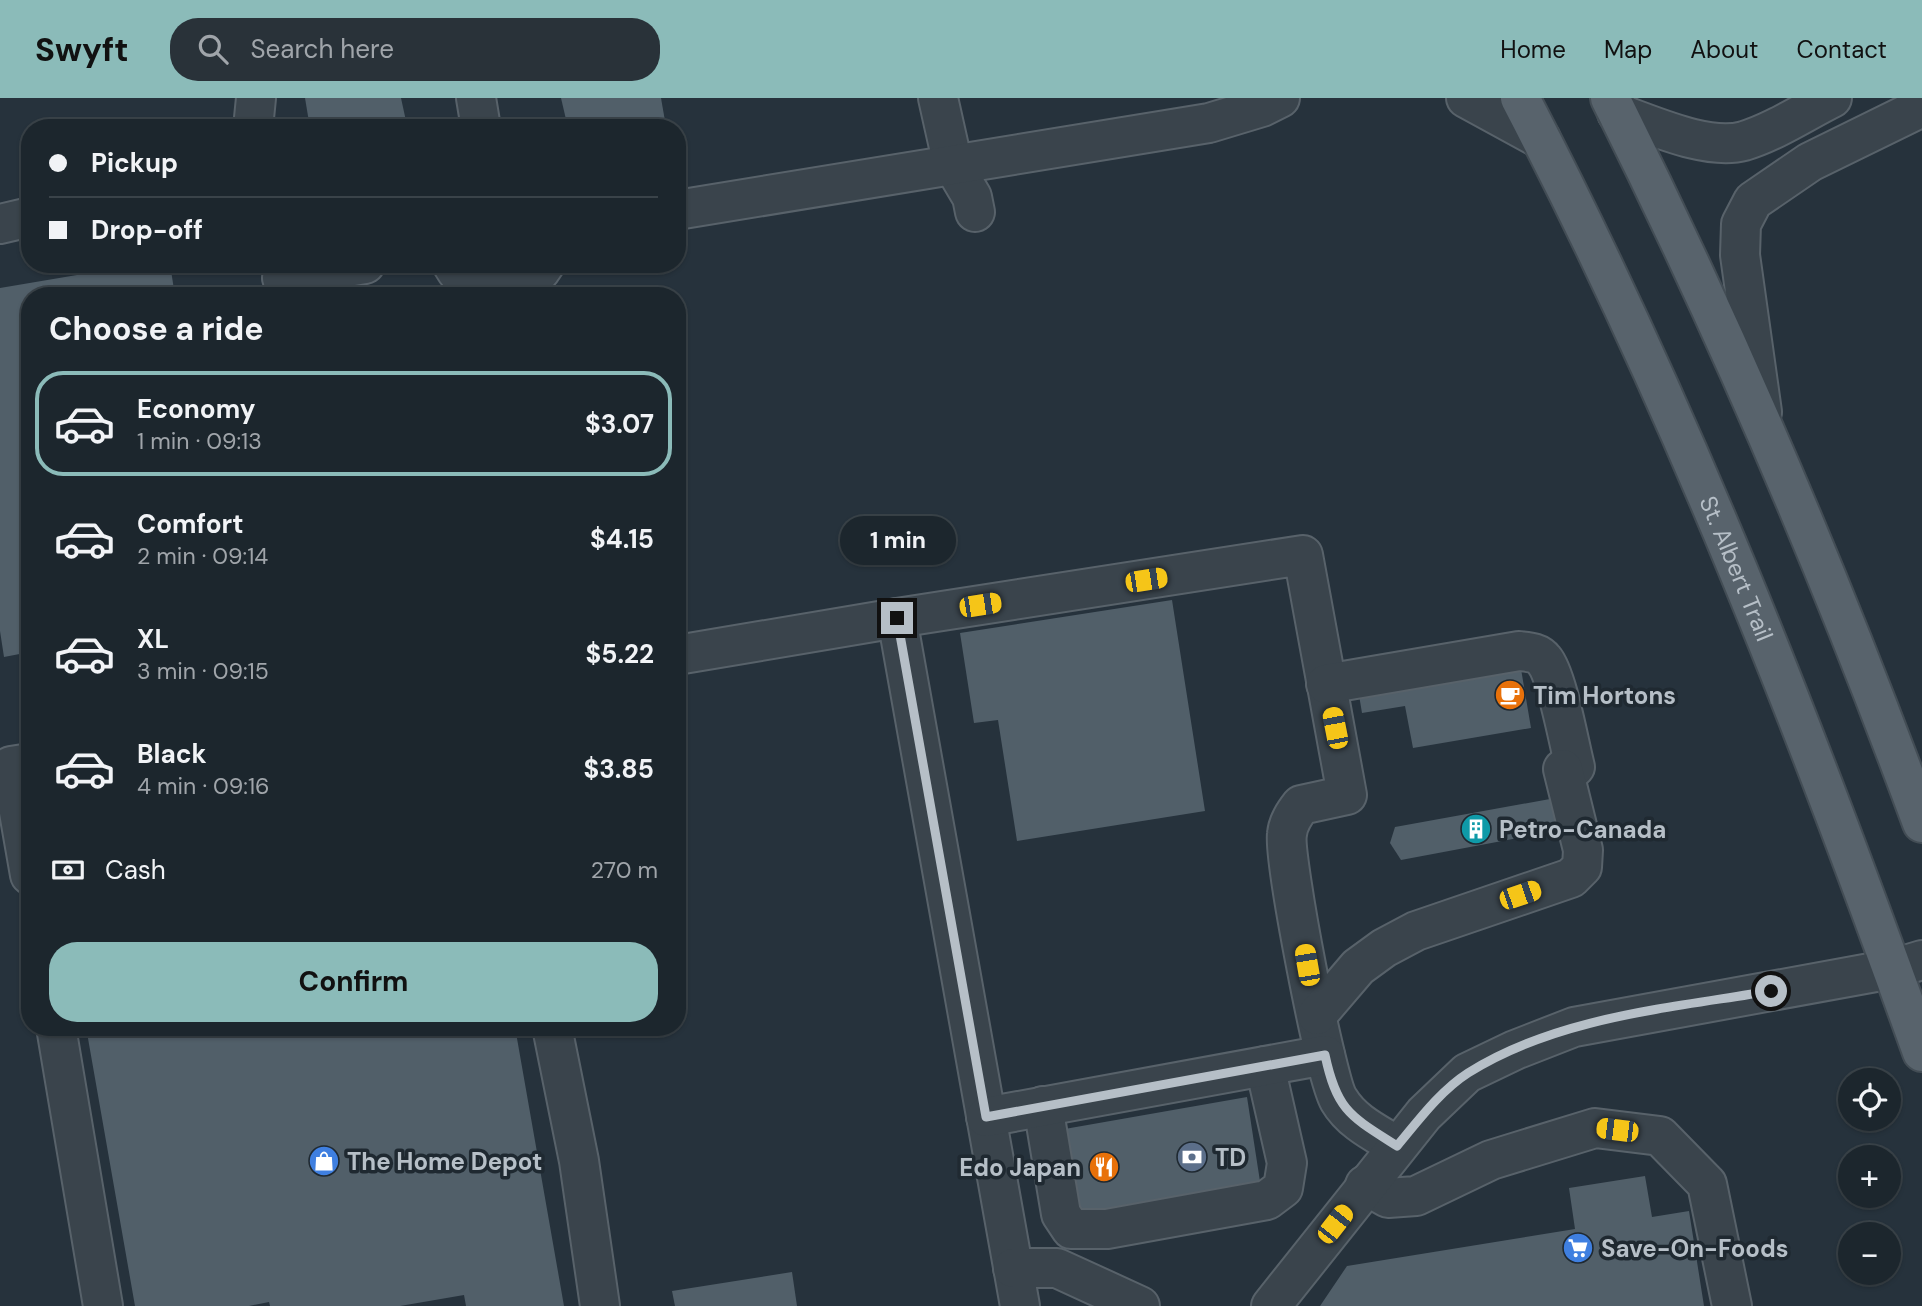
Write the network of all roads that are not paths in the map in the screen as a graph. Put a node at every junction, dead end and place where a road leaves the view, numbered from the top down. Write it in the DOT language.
graph roads {
  1 [pos="256,98"];
  2 [pos="476,98"];
  3 [pos="938,98"];
  4 [pos="1280,98"];
  5 [pos="1466,98"];
  6 [pos="1520,98"];
  7 [pos="1832,98"];
  8 [pos="1614,105"];
  9 [pos="1922,107"];
  10 [pos="254,119"];
  11 [pos="480,119"];
  12 [pos="1541,139"];
  13 [pos="953,165"];
  14 [pos="686,209"];
  15 [pos="975,212"];
  16 [pos="21,219"];
  17 [pos="0,224"];
  18 [pos="315,273"];
  19 [pos="457,273"];
  20 [pos="539,273"];
  21 [pos="281,279"];
  22 [pos="471,287"];
  23 [pos="525,287"];
  24 [pos="1764,424"];
  25 [pos="897,618"];
  26 [pos="686,653"];
  27 [pos="1326,684"];
  28 [pos="21,764"];
  29 [pos="21,823"];
  30 [pos="1922,824"];
  31 [pos="1907,964"];
  32 [pos="1317,1015"];
  33 [pos="58,1036"];
  34 [pos="554,1036"];
  35 [pos="1922,1052"];
  36 [pos="1325,1055"];
  37 [pos="1265,1066"];
  38 [pos="1043,1106"];
  39 [pos="986,1117"];
  40 [pos="1397,1146"];
  41 [pos="1365,1185"];
  42 [pos="1013,1268"];
  43 [pos="1095,1298"];
  44 [pos="1284,1299"];
  45 [pos="103,1306"];
  46 [pos="600,1306"];
  47 [pos="1020,1306"];
  48 [pos="1140,1306"];
  49 [pos="1732,1306"];
  1 -- 10 [label="lane"];
  2 -- 11 [label="lane"];
  3 -- 13 [label="lane"];
  4 -- 13 [label="lane"];
  5 -- 12 [label="lane"];
  6 -- 12 [label="main road, St. Albert Trail"];
  7 -- 8 [label="lane"];
  8 -- 24 [label="main road"];
  9 -- 24 [label="lane"];
  12 -- 31 [label="main road, St. Albert Trail"];
  13 -- 14 [label="lane"];
  13 -- 15 [label="lane"];
  16 -- 17 [label="lane"];
  18 -- 21 [label="lane"];
  19 -- 22 [label="lane"];
  20 -- 23 [label="lane"];
  24 -- 30 [label="main road"];
  25 -- 26 [label="lane"];
  25 -- 27 [label="lane"];
  25 -- 39 [label="lane"];
  27 -- 32 [label="lane"];
  27 -- 32 [label="lane"];
  28 -- 29 [label="lane"];
  31 -- 35 [label="main road, St. Albert Trail"];
  31 -- 40 [label="lane"];
  32 -- 36 [label="lane"];
  33 -- 45 [label="lane"];
  34 -- 46 [label="lane"];
  36 -- 37 [label="lane"];
  36 -- 40 [label="lane"];
  37 -- 38 [label="lane"];
  37 -- 38 [label="lane"];
  38 -- 39 [label="lane"];
  39 -- 42 [label="lane"];
  40 -- 41 [label="lane"];
  41 -- 44 [label="lane"];
  41 -- 49 [label="lane"];
  42 -- 43 [label="lane"];
  42 -- 47 [label="lane"];
  43 -- 48 [label="lane"];
}
